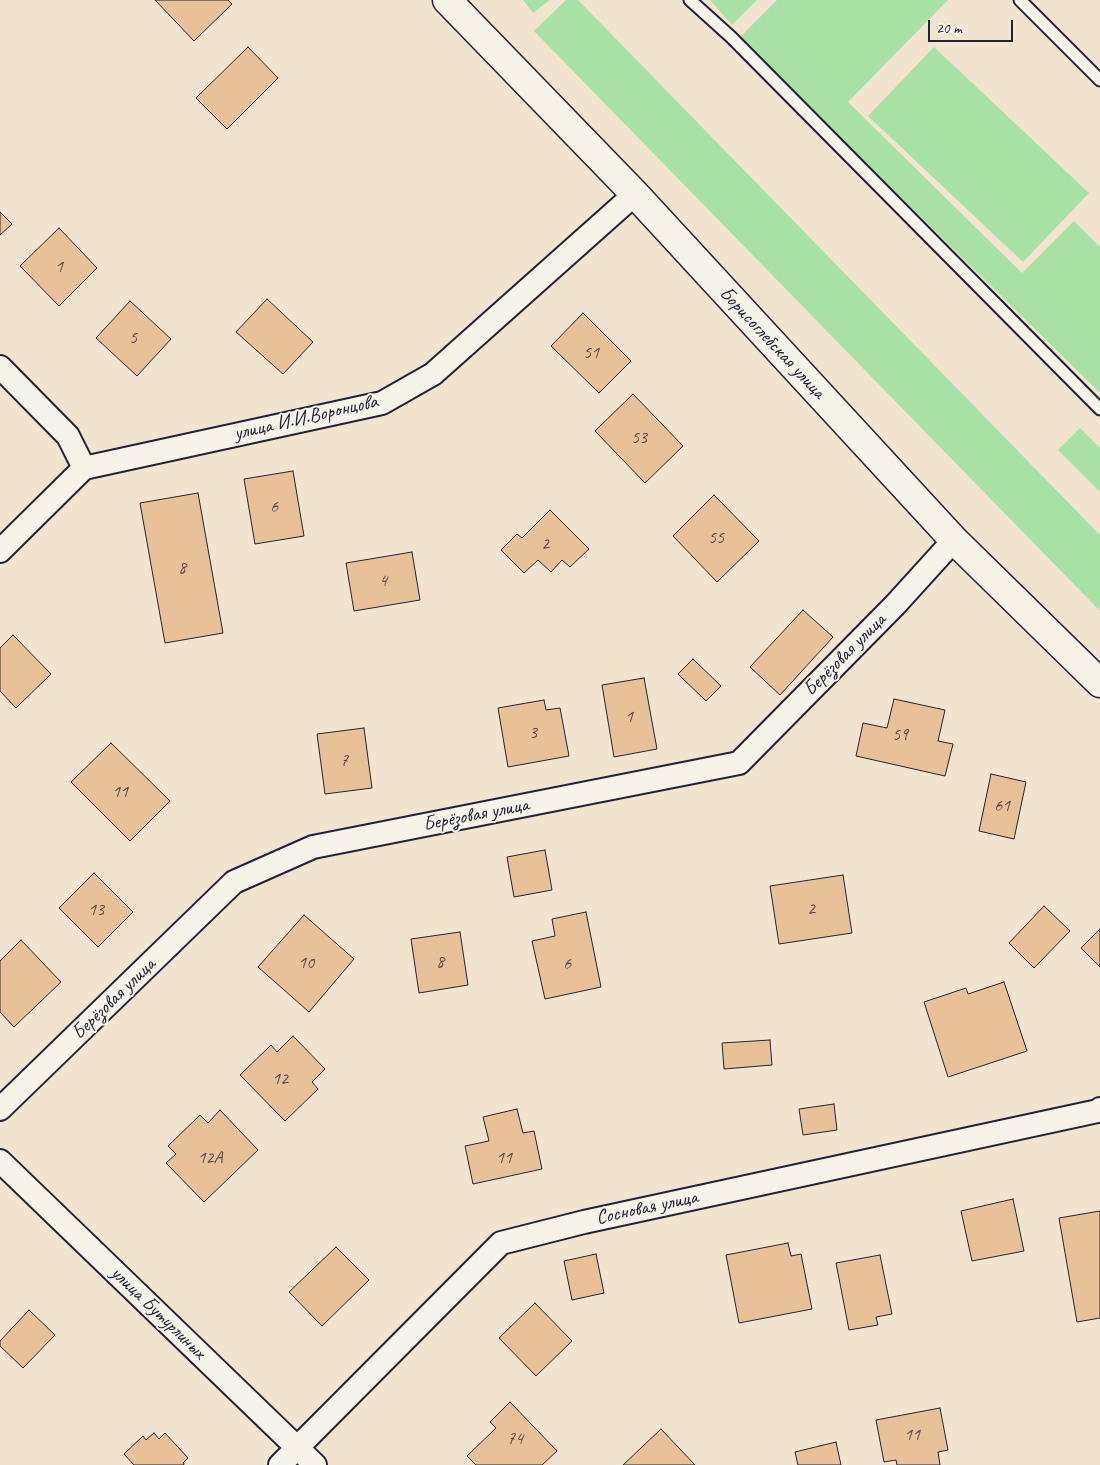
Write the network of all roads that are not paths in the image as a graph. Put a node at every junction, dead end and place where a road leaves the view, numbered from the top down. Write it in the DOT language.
graph roads {
  1 [pos="447,0"];
  2 [pos="690,0"];
  3 [pos="1020,0"];
  4 [pos="1100,80"];
  5 [pos="635,194"];
  6 [pos="0,367"];
  7 [pos="1100,409"];
  8 [pos="84,468"];
  9 [pos="954,540"];
  10 [pos="0,551"];
  11 [pos="1100,683"];
  12 [pos="1100,1109"];
  13 [pos="0,1110"];
  14 [pos="0,1161"];
  15 [pos="297,1447"];
  16 [pos="280,1465"];
  17 [pos="315,1465"];
  1 -- 5 [label="street, Борисоглебская улица"];
  2 -- 7 [label="lane"];
  3 -- 4 [label="lane"];
  5 -- 8 [label="street, улица И.И.Воронцова"];
  5 -- 9 [label="street, Борисоглебская улица"];
  6 -- 8 [label="street"];
  8 -- 10 [label="street"];
  9 -- 11 [label="street, Борисоглебская улица"];
  9 -- 13 [label="street, Берёзовая улица"];
  12 -- 15 [label="street, Сосновая улица"];
  14 -- 15 [label="street, улица Бутурлиных"];
  15 -- 16 [label="street, Сосновая улица"];
  15 -- 17 [label="street, улица Бутурлиных"];
}
